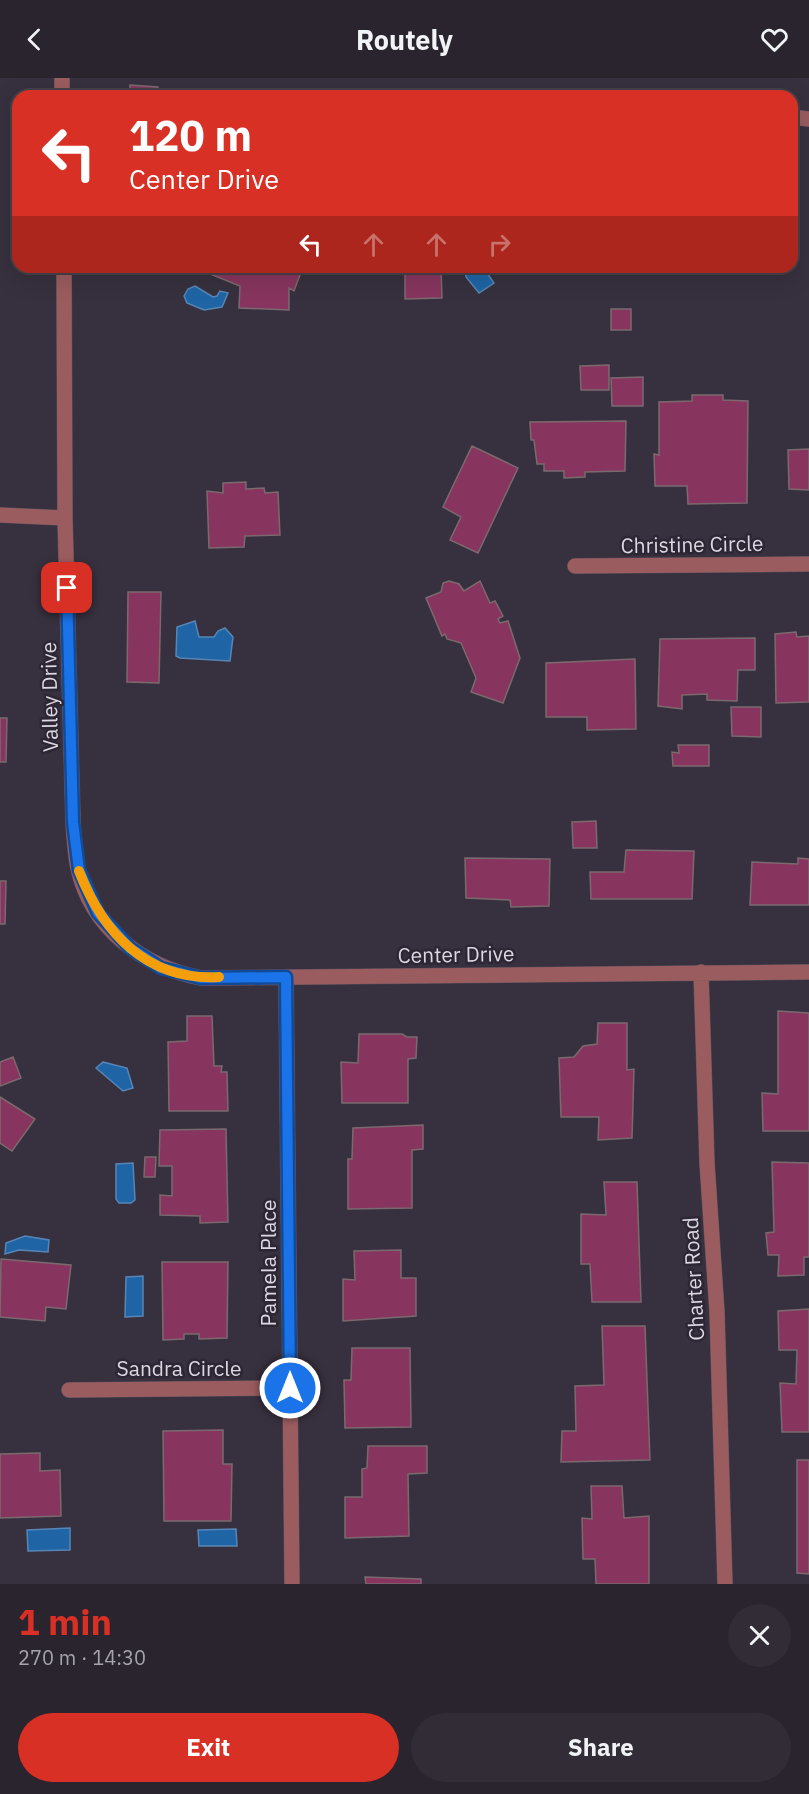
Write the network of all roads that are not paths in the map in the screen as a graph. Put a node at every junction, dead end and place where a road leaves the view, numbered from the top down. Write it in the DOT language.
graph roads {
  1 [pos="64,273"];
  2 [pos="0,515"];
  3 [pos="65,518"];
  4 [pos="809,564"];
  5 [pos="575,566"];
  6 [pos="116,935"];
  7 [pos="701,972"];
  8 [pos="809,972"];
  9 [pos="286,977"];
  10 [pos="290,1388"];
  11 [pos="69,1390"];
  12 [pos="292,1584"];
  13 [pos="725,1584"];
  1 -- 3 [label="street, Valley Drive"];
  2 -- 3 [label="street"];
  3 -- 6 [label="street, Valley Drive"];
  4 -- 5 [label="street, Christine Circle"];
  6 -- 9 [label="street, Center Drive"];
  7 -- 8 [label="street, Center Drive"];
  7 -- 9 [label="street, Center Drive"];
  7 -- 13 [label="street, Charter Road"];
  9 -- 10 [label="street, Pamela Place"];
  10 -- 11 [label="street, Sandra Circle"];
  10 -- 12 [label="street, Pamela Place"];
}
